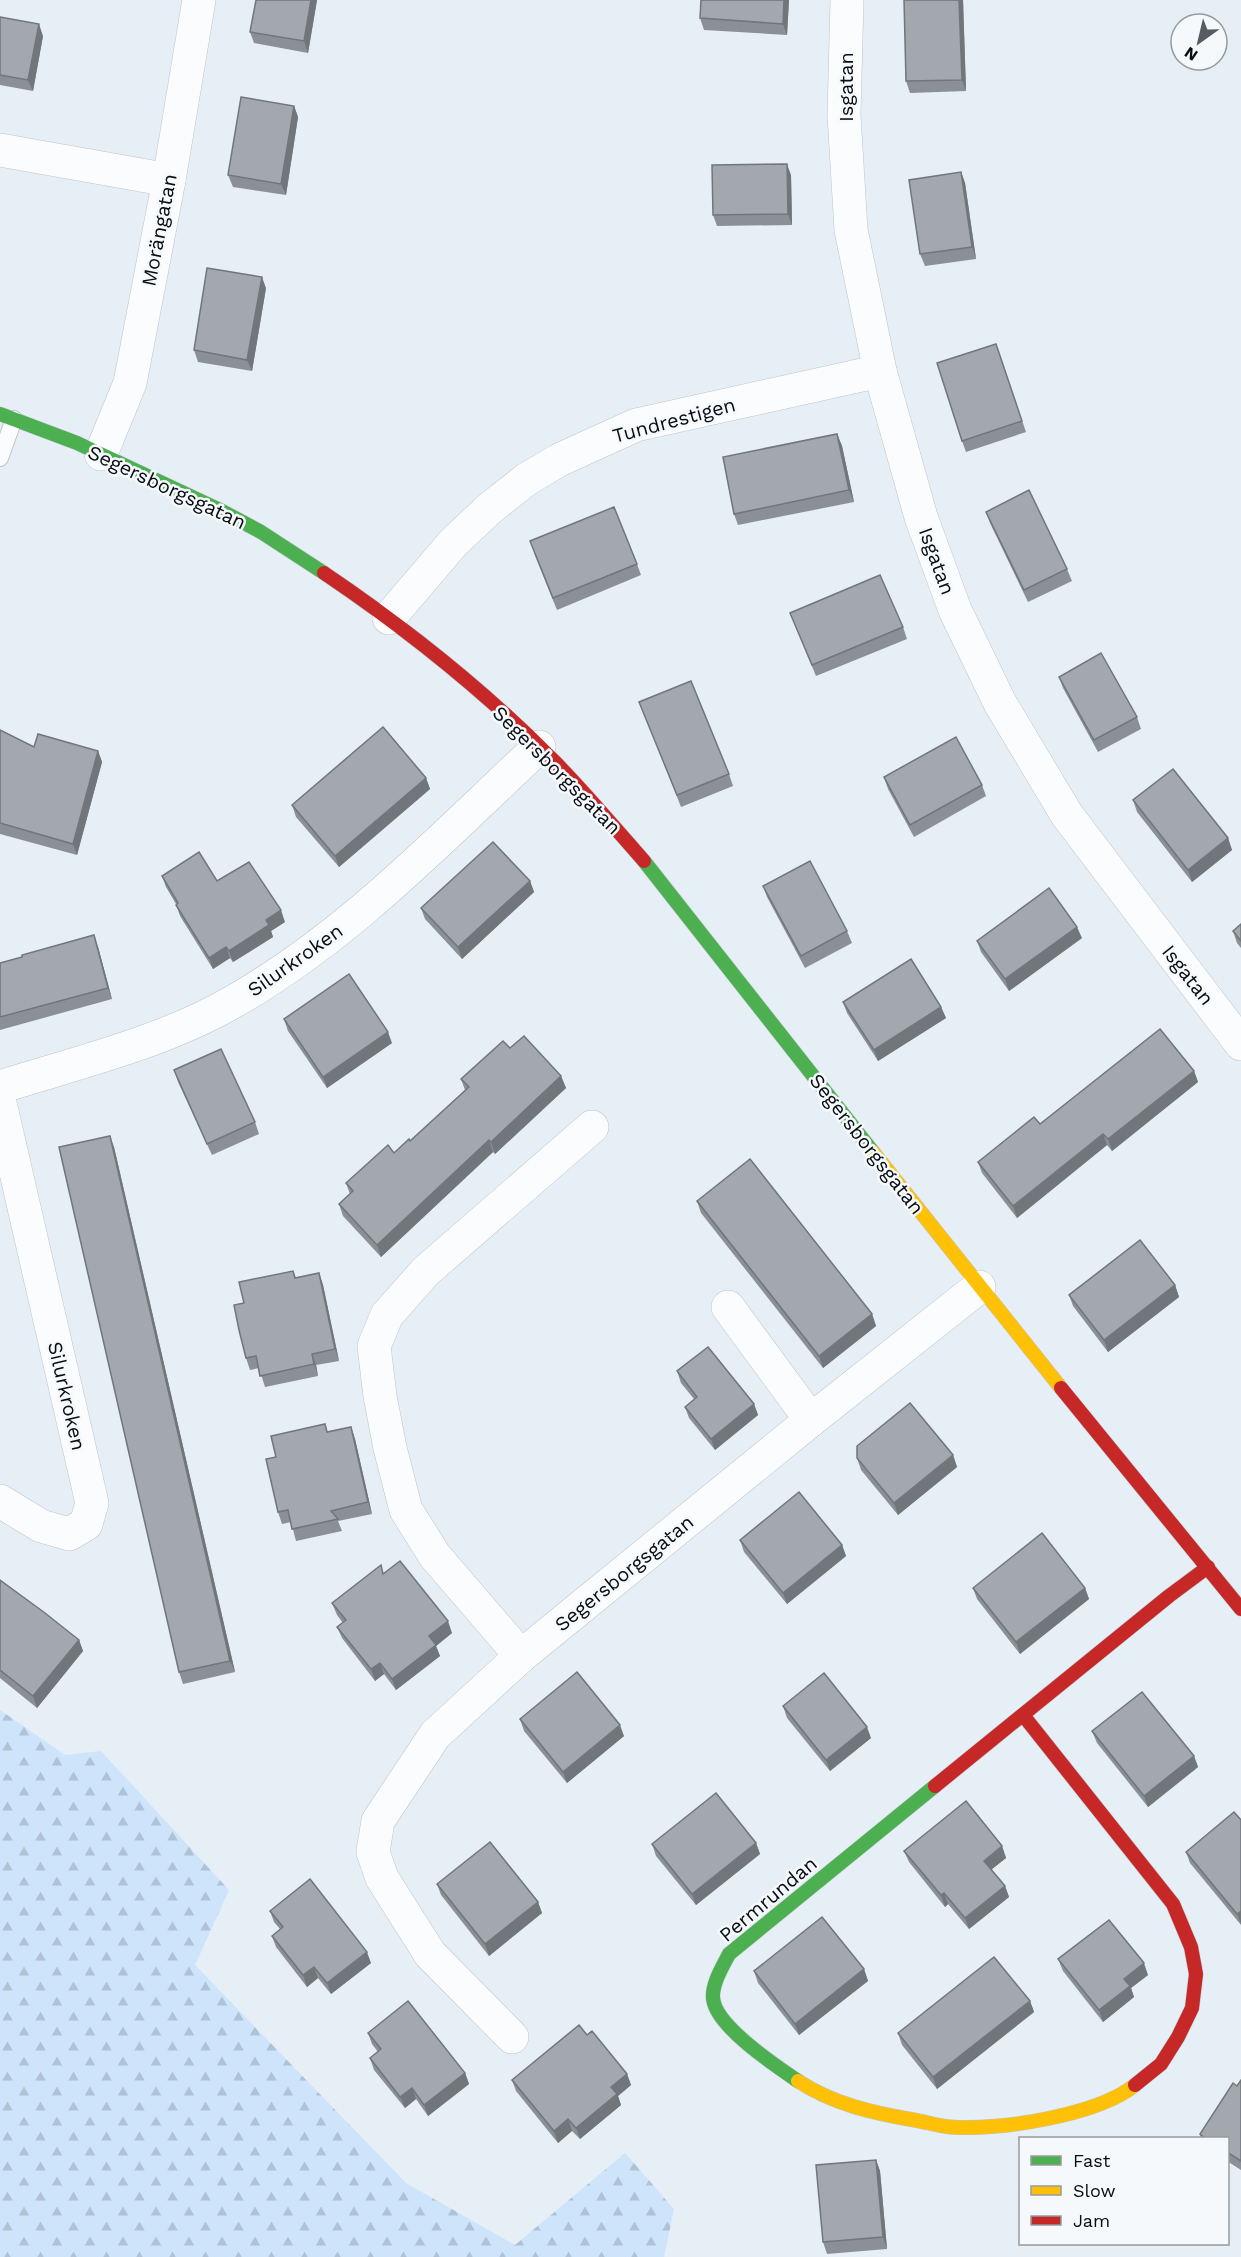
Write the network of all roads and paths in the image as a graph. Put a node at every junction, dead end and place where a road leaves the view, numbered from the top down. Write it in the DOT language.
graph roads {
  1 [pos="199,0"];
  2 [pos="847,0"];
  3 [pos="0,150"];
  4 [pos="169,180"];
  5 [pos="880,371"];
  6 [pos="7,416"];
  7 [pos="101,454"];
  8 [pos="0,458"];
  9 [pos="389,618"];
  10 [pos="539,747"];
  11 [pos="1241,1044"];
  12 [pos="0,1087"];
  13 [pos="0,1103"];
  14 [pos="592,1127"];
  15 [pos="979,1287"];
  16 [pos="728,1307"];
  17 [pos="811,1420"];
  18 [pos="0,1501"];
  19 [pos="1208,1567"];
  20 [pos="1241,1609"];
  21 [pos="520,1656"];
  22 [pos="1023,1715"];
  23 [pos="512,2037"];
  1 -- 4 [label="street, Morängatan"];
  2 -- 5 [label="street, Isgatan"];
  3 -- 4 [label="street"];
  4 -- 7 [label="street, Morängatan"];
  5 -- 9 [label="street, Tundrestigen"];
  5 -- 11 [label="street, Isgatan"];
  6 -- 7 [label="street, Segersborgsgatan"];
  6 -- 8 [label="lane"];
  7 -- 9 [label="street, Segersborgsgatan"];
  9 -- 10 [label="street, Segersborgsgatan"];
  10 -- 12 [label="street, Silurkroken"];
  10 -- 15 [label="street, Segersborgsgatan"];
  13 -- 18 [label="street, Silurkroken"];
  14 -- 21 [label="street"];
  15 -- 17 [label="street, Segersborgsgatan"];
  15 -- 19 [label="street, Segersborgsgatan"];
  16 -- 17 [label="street"];
  17 -- 21 [label="street, Segersborgsgatan"];
  19 -- 20 [label="street, Segersborgsgatan"];
  19 -- 22 [label="street, Permrundan"];
  21 -- 23 [label="street, Segersborgsgatan"];
  22 -- 22 [label="street, Permrundan"];
}
